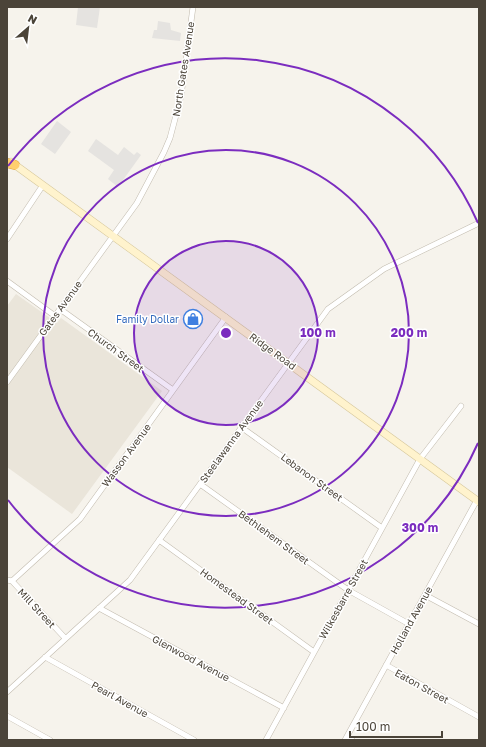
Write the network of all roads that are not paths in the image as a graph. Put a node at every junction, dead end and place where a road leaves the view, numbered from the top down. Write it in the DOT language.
graph roads {
  1 [pos="193,7"];
  2 [pos="7,159"];
  3 [pos="11,164"];
  4 [pos="43,185"];
  5 [pos="479,223"];
  6 [pos="113,234"];
  7 [pos="7,239"];
  8 [pos="7,281"];
  9 [pos="60,309"];
  10 [pos="55,316"];
  11 [pos="226,317"];
  12 [pos="288,362"];
  13 [pos="7,382"];
  14 [pos="173,390"];
  15 [pos="461,406"];
  16 [pos="241,427"];
  17 [pos="420,459"];
  18 [pos="200,484"];
  19 [pos="478,501"];
  20 [pos="382,528"];
  21 [pos="159,540"];
  22 [pos="9,581"];
  23 [pos="348,590"];
  24 [pos="425,595"];
  25 [pos="99,608"];
  26 [pos="409,624"];
  27 [pos="479,624"];
  28 [pos="66,638"];
  29 [pos="314,652"];
  30 [pos="45,657"];
  31 [pos="386,666"];
  32 [pos="7,692"];
  33 [pos="284,708"];
  34 [pos="7,716"];
  35 [pos="479,717"];
  36 [pos="346,739"];
  37 [pos="50,740"];
  38 [pos="194,740"];
  39 [pos="266,740"];
  40 [pos="352,740"];
  1 -- 6 [label="street, North Gates Avenue"];
  2 -- 3 [label="main road, Ridge Road"];
  3 -- 4 [label="main road, Ridge Road"];
  4 -- 6 [label="main road, Ridge Road"];
  4 -- 7 [label="street"];
  5 -- 12 [label="street, Steelawanna Avenue"];
  6 -- 9 [label="street, Gates Avenue"];
  6 -- 11 [label="main road, Ridge Road"];
  8 -- 10 [label="street"];
  9 -- 10 [label="street, Gates Avenue"];
  9 -- 14 [label="street, Church Street"];
  10 -- 13 [label="street, Gates Avenue"];
  11 -- 12 [label="main road, Ridge Road"];
  11 -- 14 [label="street, Wasson Avenue"];
  12 -- 16 [label="street, Steelawanna Avenue"];
  12 -- 17 [label="main road, Ridge Road"];
  14 -- 22 [label="street, Wasson Avenue"];
  15 -- 17 [label="street, Wilkesbarre Street"];
  16 -- 18 [label="street, Steelawanna Avenue"];
  16 -- 20 [label="street, Lebanon Street"];
  17 -- 19 [label="main road, Ridge Road"];
  17 -- 20 [label="street, Wilkesbarre Street"];
  18 -- 21 [label="street, Steelawanna Avenue"];
  18 -- 23 [label="street, Bethlehem Street"];
  19 -- 24 [label="street, Holland Avenue"];
  20 -- 23 [label="street, Wilkesbarre Street"];
  21 -- 25 [label="street, Steelawanna Avenue"];
  21 -- 29 [label="street, Homestead Street"];
  22 -- 28 [label="street, Mill Street"];
  23 -- 26 [label="street, Bethlehem Street"];
  23 -- 29 [label="street, Wilkesbarre Street"];
  24 -- 26 [label="street, Holland Avenue"];
  24 -- 27 [label="street"];
  25 -- 28 [label="street, Steelawanna Avenue"];
  25 -- 33 [label="street, Glenwood Avenue"];
  26 -- 31 [label="street, Holland Avenue"];
  28 -- 30 [label="street, Steelawanna Avenue"];
  29 -- 33 [label="street, Wilkesbarre Street"];
  30 -- 32 [label="street, Steelawanna Avenue"];
  30 -- 38 [label="street, Pearl Avenue"];
  31 -- 35 [label="street, Eaton Street"];
  31 -- 36 [label="street, Holland Avenue"];
  33 -- 39 [label="street, Wilkesbarre Street"];
  34 -- 37 [label="street"];
  36 -- 40 [label="street"];
}
